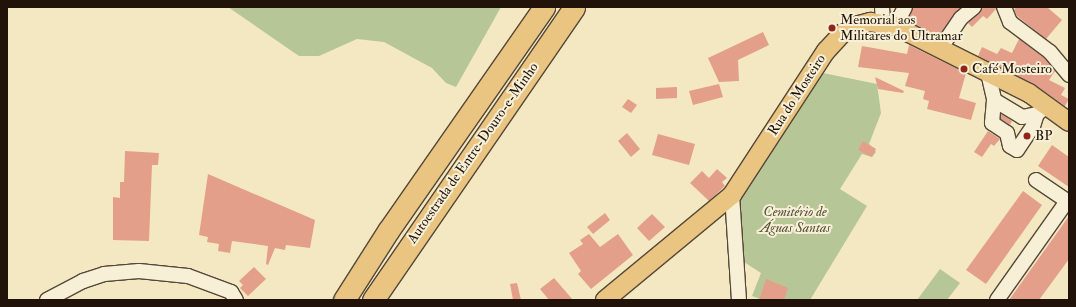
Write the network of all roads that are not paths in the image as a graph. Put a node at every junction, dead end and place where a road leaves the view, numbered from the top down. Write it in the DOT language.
graph roads {
  1 [pos="544,7"];
  2 [pos="574,7"];
  3 [pos="905,7"];
  4 [pos="974,7"];
  5 [pos="1004,7"];
  6 [pos="887,19"];
  7 [pos="940,49"];
  8 [pos="988,73"];
  9 [pos="1069,75"];
  10 [pos="994,100"];
  11 [pos="1042,110"];
  12 [pos="1069,122"];
  13 [pos="1036,180"];
  14 [pos="732,195"];
  15 [pos="1068,202"];
  16 [pos="621,293"];
  17 [pos="740,299"];
  18 [pos="47,300"];
  19 [pos="236,300"];
  20 [pos="344,300"];
  21 [pos="373,300"];
  22 [pos="605,300"];
  23 [pos="997,300"];
  1 -- 20 [label="highway, Autoestrada de Entre-Douro-e-Minho"];
  2 -- 21 [label="highway, Autoestrada de Entre-Douro-e-Minho"];
  3 -- 6 [label="street"];
  4 -- 7 [label="street"];
  5 -- 9 [label="street"];
  6 -- 7 [label="main road"];
  6 -- 14 [label="main road, Rua do Mosteiro"];
  7 -- 8 [label="main road"];
  8 -- 10 [label="street"];
  8 -- 11 [label="main road"];
  10 -- 11 [label="street"];
  10 -- 11 [label="street"];
  11 -- 12 [label="main road"];
  13 -- 15 [label="street"];
  14 -- 16 [label="main road, Rua do Mosteiro"];
  14 -- 17 [label="street"];
  15 -- 23 [label="street"];
  16 -- 22 [label="main road, Rua do Mosteiro"];
  18 -- 19 [label="street"];
}
